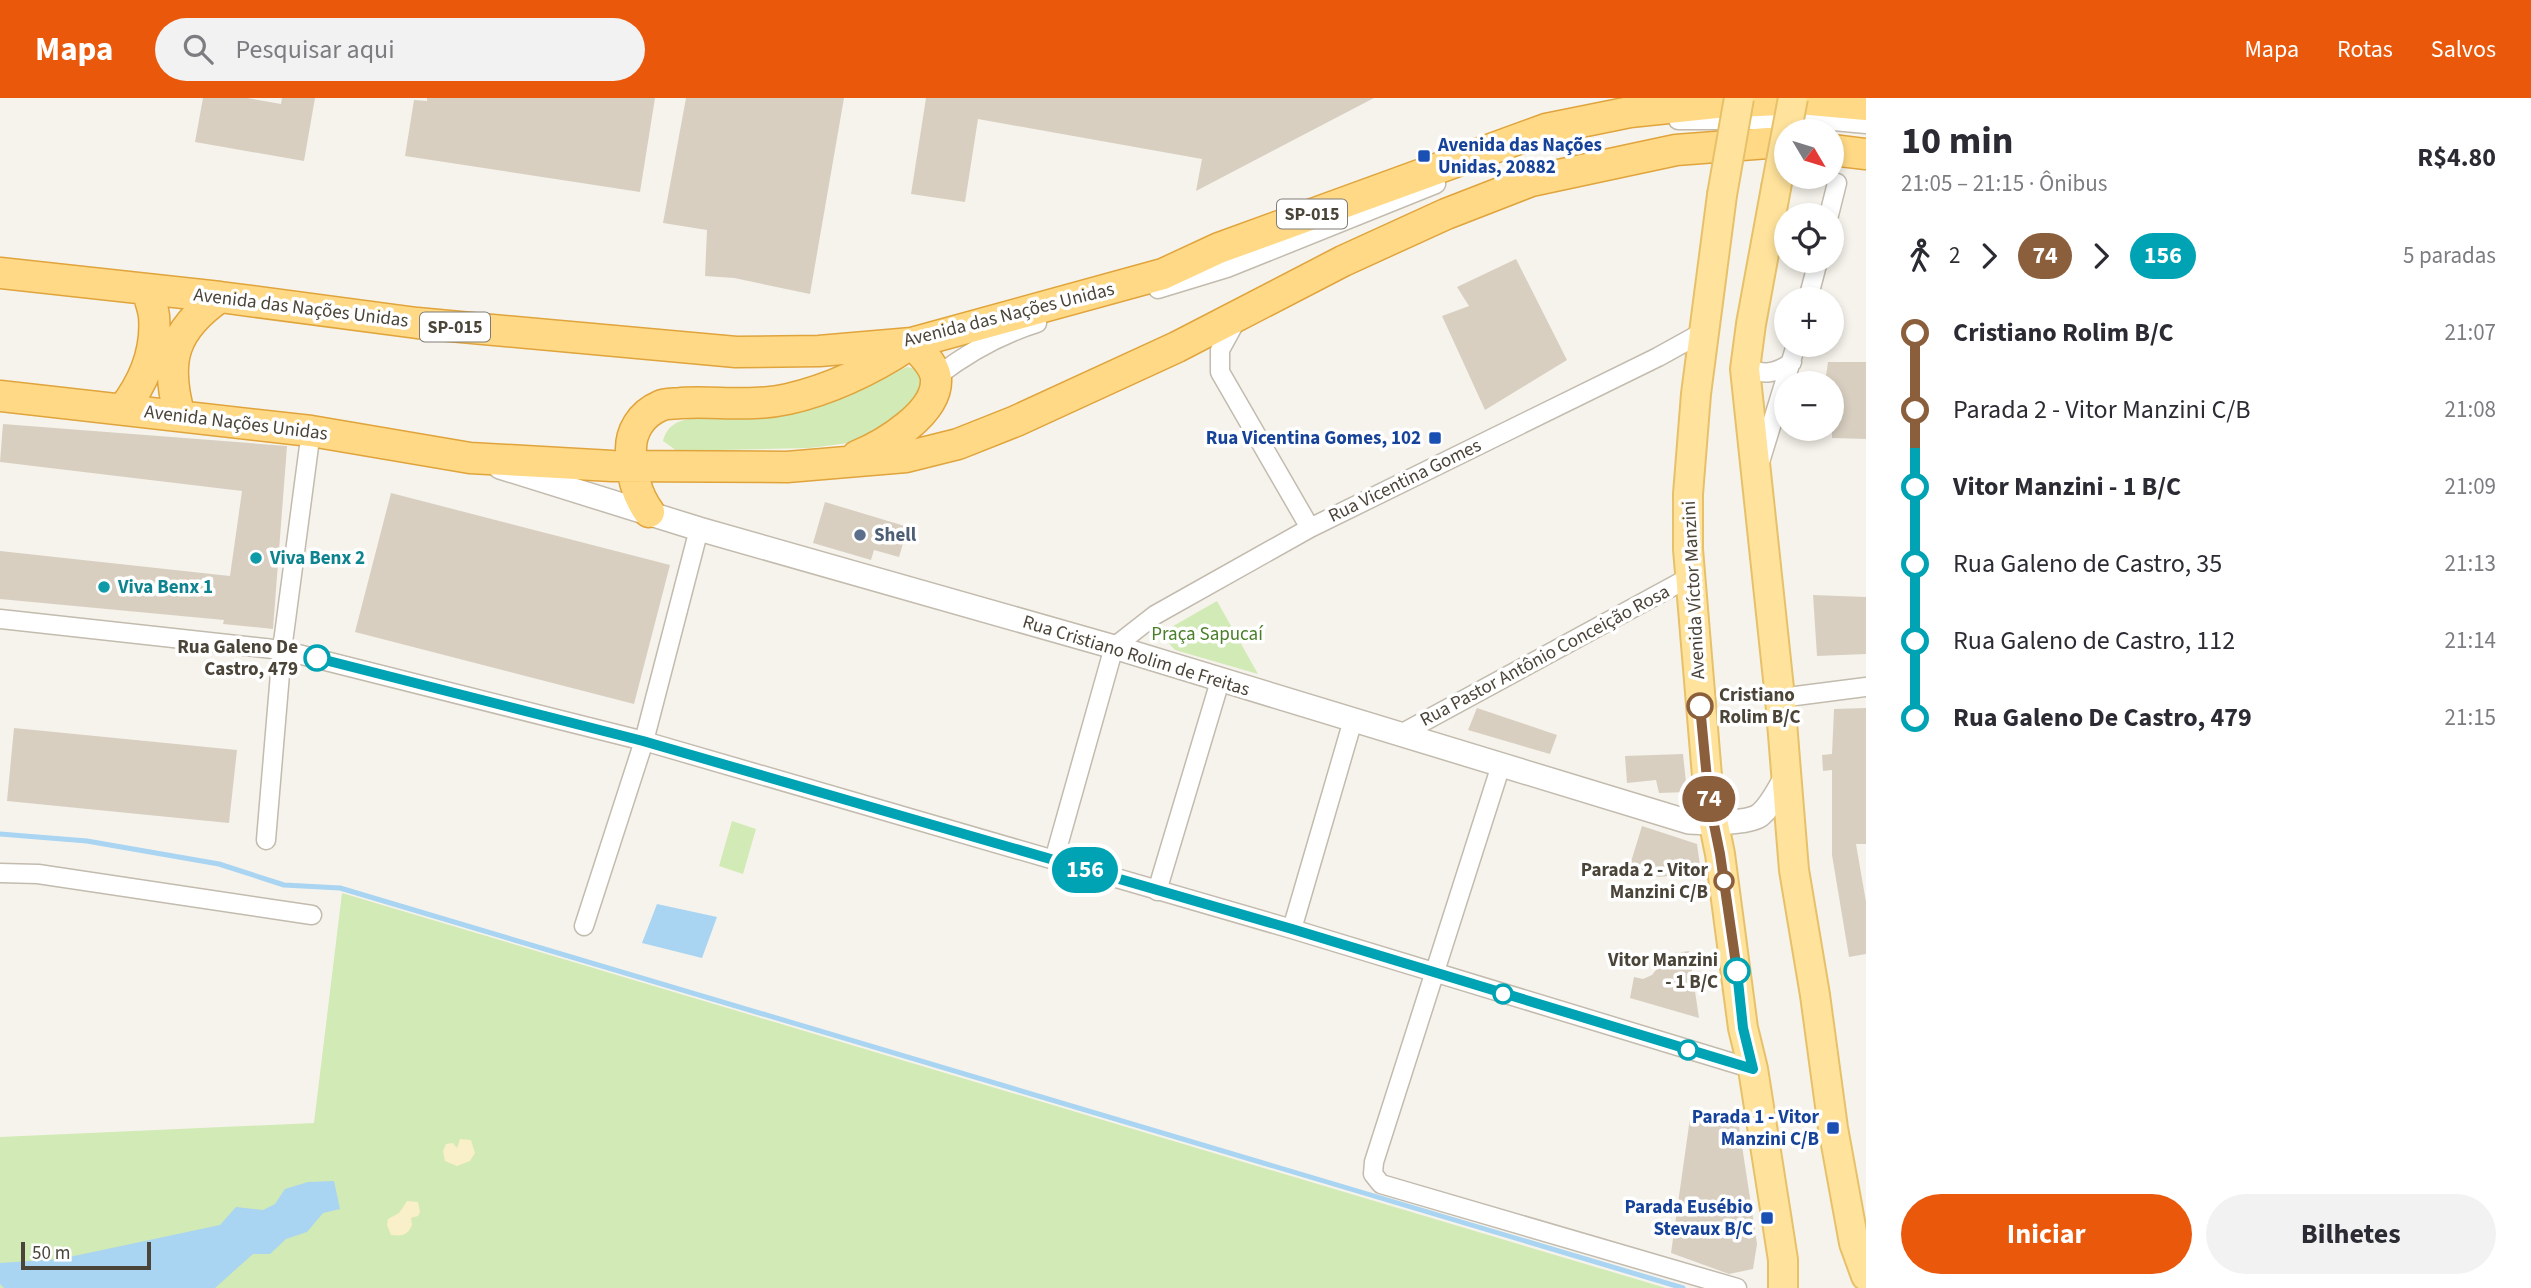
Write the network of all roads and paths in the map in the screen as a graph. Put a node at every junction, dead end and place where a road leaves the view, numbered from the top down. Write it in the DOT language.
graph roads {
  1 [pos="1739,98"];
  2 [pos="1793,98"];
  3 [pos="1866,105"];
  4 [pos="1866,124"];
  5 [pos="1774,144"];
  6 [pos="1844,151"];
  7 [pos="1866,154"];
  8 [pos="0,273"];
  9 [pos="147,289"];
  10 [pos="220,297"];
  11 [pos="1240,315"];
  12 [pos="1705,331"];
  13 [pos="912,343"];
  14 [pos="1791,357"];
  15 [pos="1793,357"];
  16 [pos="1745,369"];
  17 [pos="936,377"];
  18 [pos="0,396"];
  19 [pos="123,409"];
  20 [pos="180,416"];
  21 [pos="311,431"];
  22 [pos="470,458"];
  23 [pos="837,464"];
  24 [pos="631,466"];
  25 [pos="1755,477"];
  26 [pos="649,512"];
  27 [pos="699,528"];
  28 [pos="1310,528"];
  29 [pos="1690,577"];
  30 [pos="0,619"];
  31 [pos="1114,647"];
  32 [pos="282,650"];
  33 [pos="1220,681"];
  34 [pos="1866,687"];
  35 [pos="1780,698"];
  36 [pos="1353,720"];
  37 [pos="1399,735"];
  38 [pos="643,741"];
  39 [pos="1501,765"];
  40 [pos="1786,779"];
  41 [pos="1714,824"];
  42 [pos="266,840"];
  43 [pos="1054,860"];
  44 [pos="0,873"];
  45 [pos="1157,891"];
  46 [pos="312,915"];
  47 [pos="584,926"];
  48 [pos="1292,929"];
  49 [pos="1435,974"];
  50 [pos="1753,1069"];
  51 [pos="1866,1276"];
  52 [pos="1737,1288"];
  53 [pos="1783,1288"];
  1 -- 12 [label="main road, Avenida Víctor Manzini, bridge"];
  2 -- 16 [label="main road, bridge"];
  3 -- 13 [label="highway, Avenida das Nações Unidas / SP-015"];
  4 -- 17 [label="street"];
  5 -- 11 [label="highway, SP-015"];
  6 -- 7 [label="highway"];
  8 -- 9 [label="highway, Avenida das Nações Unidas / SP-015"];
  9 -- 10 [label="highway, Avenida das Nações Unidas / SP-015"];
  9 -- 19 [label="highway"];
  10 -- 13 [label="highway, Avenida das Nações Unidas / SP-015"];
  10 -- 20 [label="highway"];
  11 -- 23 [label="highway, SP-015"];
  11 -- 28 [label="street"];
  12 -- 28 [label="street, Rua Vicentina Gomes"];
  12 -- 29 [label="main road, Avenida Víctor Manzini"];
  13 -- 17 [label="highway"];
  13 -- 24 [label="highway"];
  14 -- 16 [label="street"];
  15 -- 25 [label="street"];
  16 -- 25 [label="main road"];
  17 -- 23 [label="highway"];
  18 -- 19 [label="highway, Avenida Nações Unidas / SP-015"];
  19 -- 20 [label="highway, Avenida Nações Unidas / SP-015"];
  20 -- 21 [label="highway, Avenida Nações Unidas / SP-015"];
  21 -- 22 [label="highway, Avenida Nações Unidas / SP-015"];
  21 -- 32 [label="street"];
  22 -- 24 [label="highway, SP-015"];
  22 -- 26 [label="street, Rua Cristiano Rolim de Freitas"];
  23 -- 24 [label="highway, SP-015"];
  24 -- 26 [label="highway"];
  25 -- 35 [label="main road"];
  26 -- 27 [label="street, Rua Cristiano Rolim de Freitas"];
  27 -- 31 [label="street, Rua Cristiano Rolim de Freitas"];
  27 -- 38 [label="street"];
  28 -- 31 [label="street, Rua Vicentina Gomes"];
  29 -- 37 [label="street, Rua Pastor Antônio Conceição Rosa"];
  29 -- 41 [label="main road, Avenida Víctor Manzini"];
  30 -- 32 [label="street"];
  31 -- 33 [label="street, Rua Cristiano Rolim de Freitas"];
  31 -- 43 [label="street"];
  32 -- 38 [label="street"];
  32 -- 42 [label="street"];
  33 -- 36 [label="street, Rua Cristiano Rolim de Freitas"];
  33 -- 45 [label="street"];
  34 -- 35 [label="street"];
  35 -- 40 [label="main road"];
  36 -- 37 [label="street, Rua Cristiano Rolim de Freitas"];
  36 -- 48 [label="street"];
  37 -- 39 [label="street, Rua Cristiano Rolim de Freitas"];
  38 -- 43 [label="street"];
  38 -- 47 [label="street"];
  39 -- 41 [label="street, Rua Cristiano Rolim de Freitas"];
  39 -- 49 [label="street"];
  40 -- 41 [label="street, Rua Cristiano Rolim de Freitas"];
  40 -- 51 [label="main road"];
  41 -- 50 [label="main road, Avenida Víctor Manzini"];
  43 -- 45 [label="street"];
  44 -- 46 [label="street"];
  45 -- 48 [label="street"];
  48 -- 49 [label="street"];
  49 -- 50 [label="street"];
  49 -- 52 [label="street"];
  50 -- 53 [label="main road, Avenida Víctor Manzini"];
}
